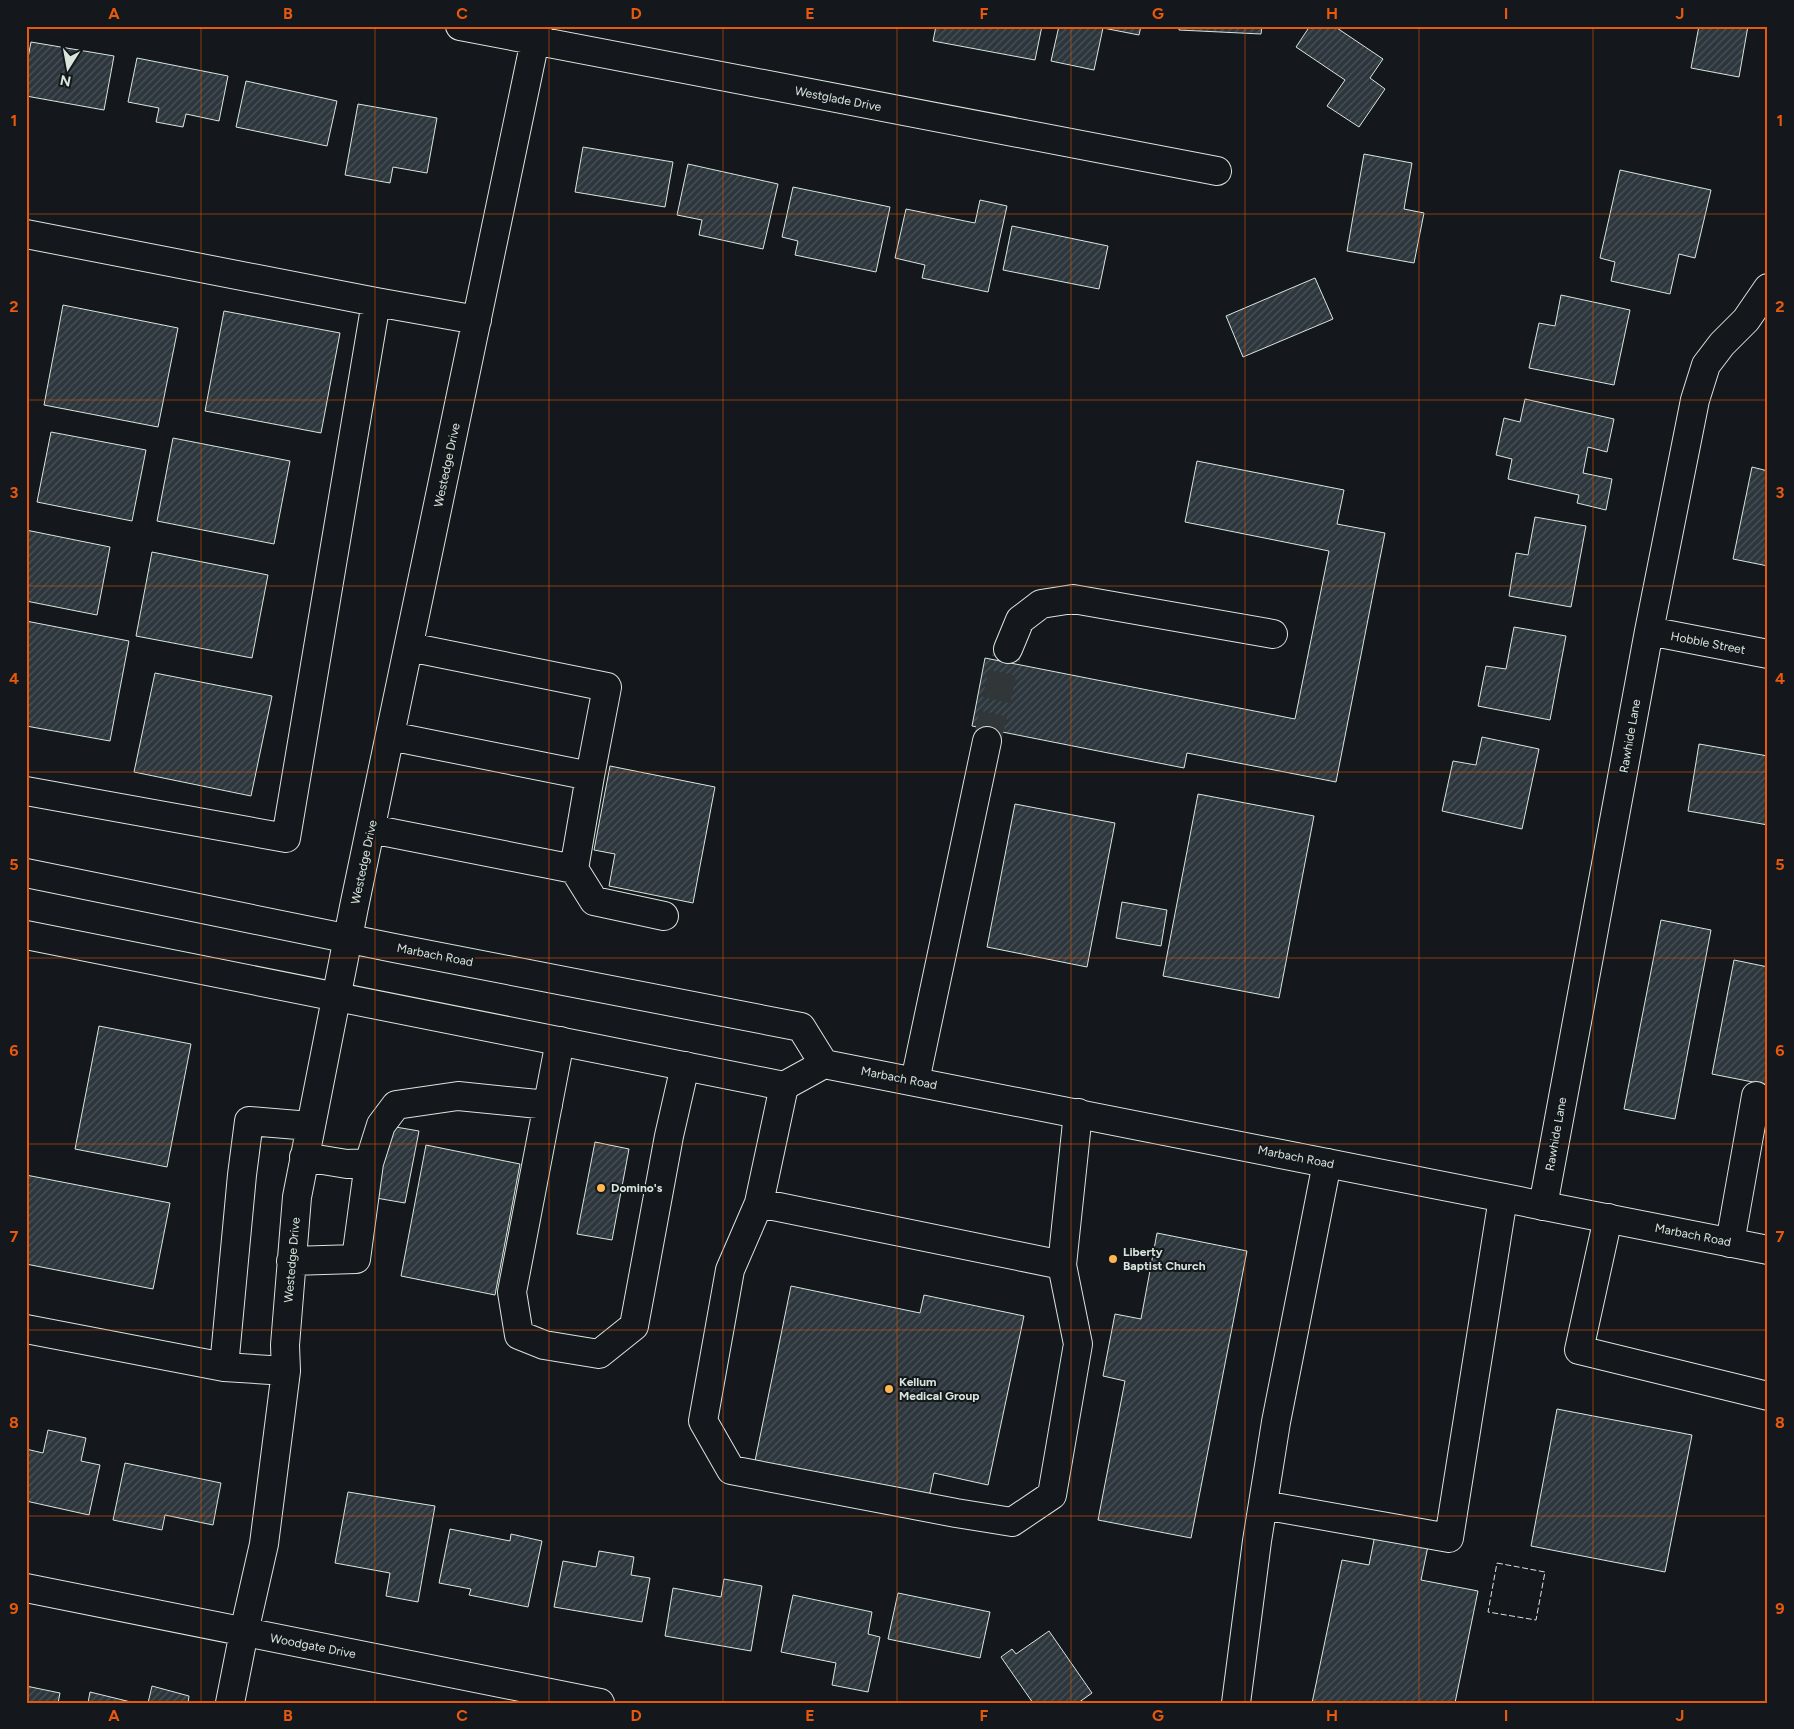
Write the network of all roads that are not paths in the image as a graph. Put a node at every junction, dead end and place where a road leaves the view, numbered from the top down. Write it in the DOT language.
graph roads {
  1 [pos="460,26"];
  2 [pos="537,34"];
  3 [pos="1217,171"];
  4 [pos="26,234"];
  5 [pos="1768,288"];
  6 [pos="376,302"];
  7 [pos="477,320"];
  8 [pos="1649,631"];
  9 [pos="1273,634"];
  10 [pos="409,647"];
  11 [pos="1008,649"];
  12 [pos="1768,654"];
  13 [pos="390,736"];
  14 [pos="987,741"];
  15 [pos="590,776"];
  16 [pos="26,791"];
  17 [pos="371,829"];
  18 [pos="574,869"];
  19 [pos="26,873"];
  20 [pos="664,916"];
  21 [pos="26,935"];
  22 [pos="349,938"];
  23 [pos="336,996"];
  24 [pos="560,1041"];
  25 [pos="824,1064"];
  26 [pos="685,1066"];
  27 [pos="915,1081"];
  28 [pos="784,1086"];
  29 [pos="1756,1096"];
  30 [pos="548,1105"];
  31 [pos="1078,1114"];
  32 [pos="310,1126"];
  33 [pos="304,1157"];
  34 [pos="369,1163"];
  35 [pos="1327,1163"];
  36 [pos="1503,1198"];
  37 [pos="758,1203"];
  38 [pos="1543,1206"];
  39 [pos="1608,1218"];
  40 [pos="1730,1243"];
  41 [pos="1768,1250"];
  42 [pos="291,1261"];
  43 [pos="1062,1265"];
  44 [pos="26,1329"];
  45 [pos="224,1367"];
  46 [pos="286,1372"];
  47 [pos="1768,1396"];
  48 [pos="1263,1505"];
  49 [pos="26,1588"];
  50 [pos="244,1632"];
  51 [pos="230,1703"];
  52 [pos="600,1703"];
  53 [pos="1236,1703"];
  1 -- 2 [label="street, Westglade Drive"];
  2 -- 3 [label="street, Westglade Drive"];
  2 -- 7 [label="street, Westedge Drive"];
  4 -- 6 [label="street"];
  5 -- 8 [label="street, Rawhide Lane"];
  6 -- 7 [label="street"];
  6 -- 16 [label="street"];
  7 -- 10 [label="street, Westedge Drive"];
  8 -- 12 [label="street, Hobble Street"];
  8 -- 38 [label="street, Rawhide Lane"];
  9 -- 11 [label="street"];
  10 -- 13 [label="street, Westedge Drive"];
  10 -- 15 [label="street"];
  13 -- 15 [label="street"];
  13 -- 17 [label="street, Westedge Drive"];
  14 -- 27 [label="street"];
  15 -- 18 [label="street"];
  17 -- 18 [label="street"];
  17 -- 22 [label="street, Westedge Drive"];
  18 -- 20 [label="street"];
  19 -- 22 [label="street, Marbach Road"];
  21 -- 23 [label="street"];
  22 -- 23 [label="street, Westedge Drive"];
  22 -- 25 [label="street, Marbach Road"];
  23 -- 24 [label="street"];
  23 -- 32 [label="street, Westedge Drive"];
  24 -- 26 [label="street"];
  24 -- 30 [label="street"];
  25 -- 27 [label="street, Marbach Road"];
  25 -- 28 [label="street"];
  26 -- 28 [label="street"];
  26 -- 30 [label="street"];
  27 -- 31 [label="street, Marbach Road"];
  28 -- 37 [label="street"];
  29 -- 40 [label="street"];
  30 -- 34 [label="street"];
  31 -- 35 [label="street, Marbach Road"];
  31 -- 43 [label="street"];
  32 -- 33 [label="street, Westedge Drive"];
  32 -- 45 [label="street"];
  33 -- 34 [label="street"];
  33 -- 42 [label="street, Westedge Drive"];
  34 -- 42 [label="street"];
  35 -- 36 [label="street, Marbach Road"];
  35 -- 48 [label="street"];
  36 -- 38 [label="street, Marbach Road"];
  36 -- 48 [label="street"];
  37 -- 43 [label="street"];
  37 -- 43 [label="street"];
  38 -- 39 [label="street, Marbach Road"];
  39 -- 40 [label="street, Marbach Road"];
  39 -- 47 [label="street"];
  40 -- 41 [label="street, Marbach Road"];
  42 -- 46 [label="street, Westedge Drive"];
  44 -- 45 [label="street"];
  45 -- 46 [label="street"];
  46 -- 50 [label="street, Westedge Drive"];
  48 -- 53 [label="street"];
  49 -- 50 [label="street, Woodgate Drive"];
  50 -- 51 [label="street, Westedge Drive"];
  50 -- 52 [label="street, Woodgate Drive"];
}
